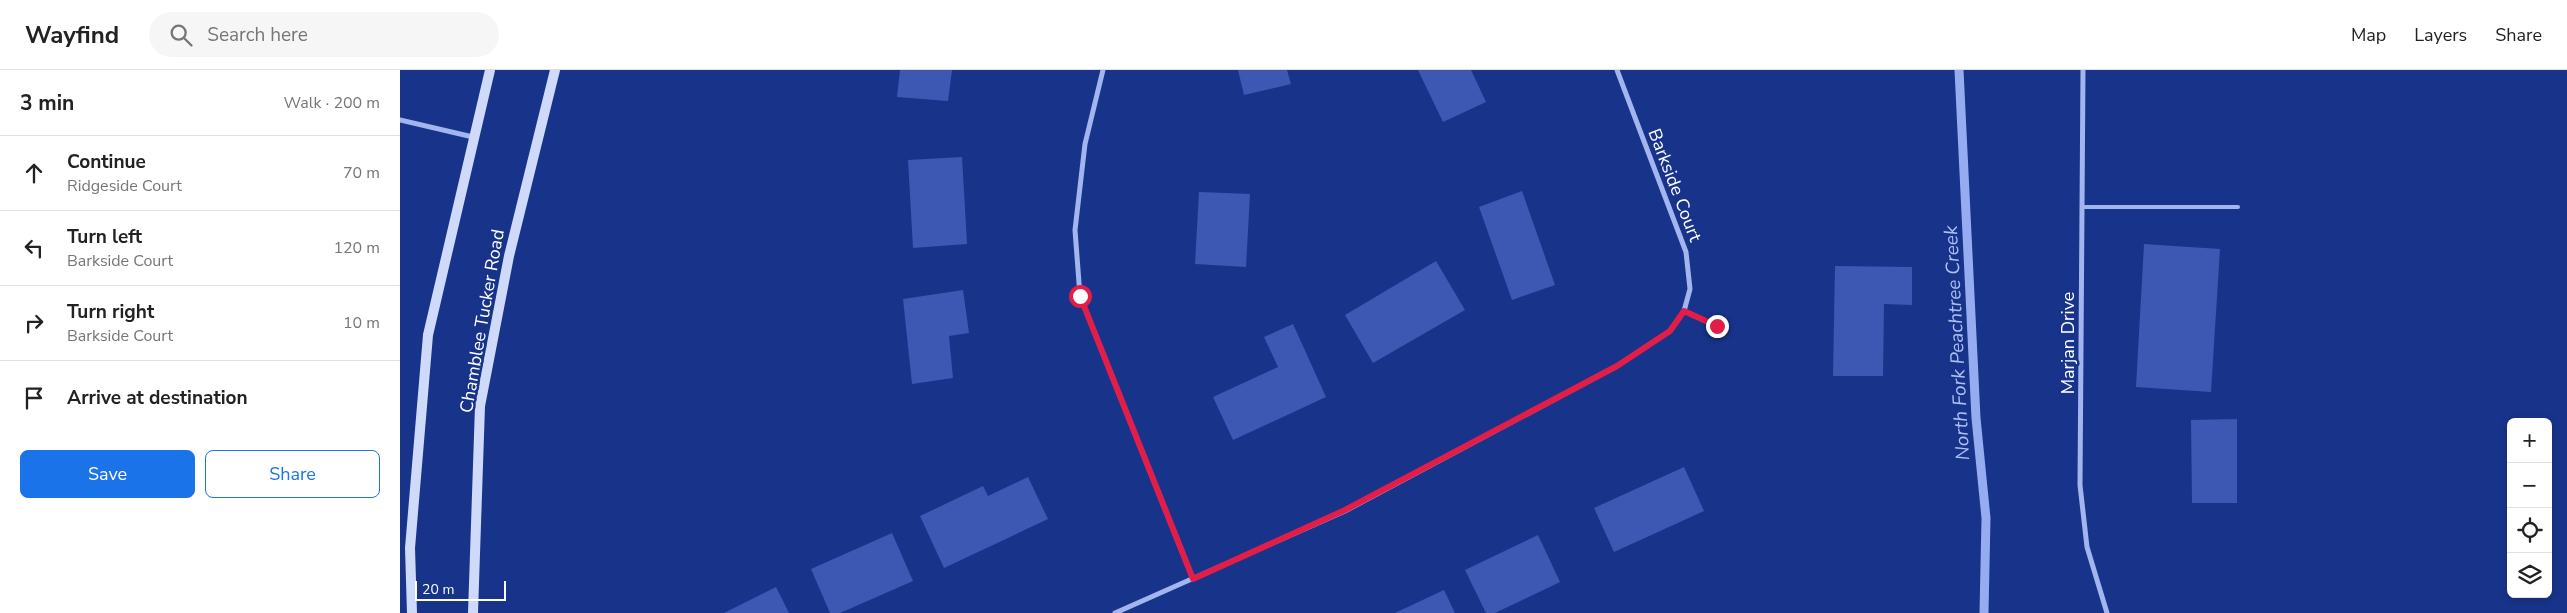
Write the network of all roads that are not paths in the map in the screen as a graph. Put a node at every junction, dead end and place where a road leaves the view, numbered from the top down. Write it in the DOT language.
graph roads {
  1 [pos="490,70"];
  2 [pos="554,70"];
  3 [pos="1103,70"];
  4 [pos="1617,70"];
  5 [pos="2083,70"];
  6 [pos="400,120"];
  7 [pos="473,137"];
  8 [pos="2083,207"];
  9 [pos="2238,207"];
  10 [pos="1684,311"];
  11 [pos="1717,326"];
  12 [pos="1193,579"];
  13 [pos="412,613"];
  14 [pos="473,613"];
  15 [pos="1115,613"];
  16 [pos="2107,613"];
  1 -- 7 [label="main road"];
  2 -- 14 [label="main road, Chamblee Tucker Road"];
  3 -- 12 [label="street"];
  4 -- 10 [label="street, Barkside Court"];
  5 -- 8 [label="street, Marjan Drive"];
  6 -- 7 [label="street"];
  7 -- 13 [label="main road"];
  8 -- 9 [label="lane"];
  8 -- 16 [label="street, Marjan Drive"];
  10 -- 11 [label="street"];
  10 -- 12 [label="street, Barkside Court"];
  12 -- 15 [label="street, Barkside Court"];
}
